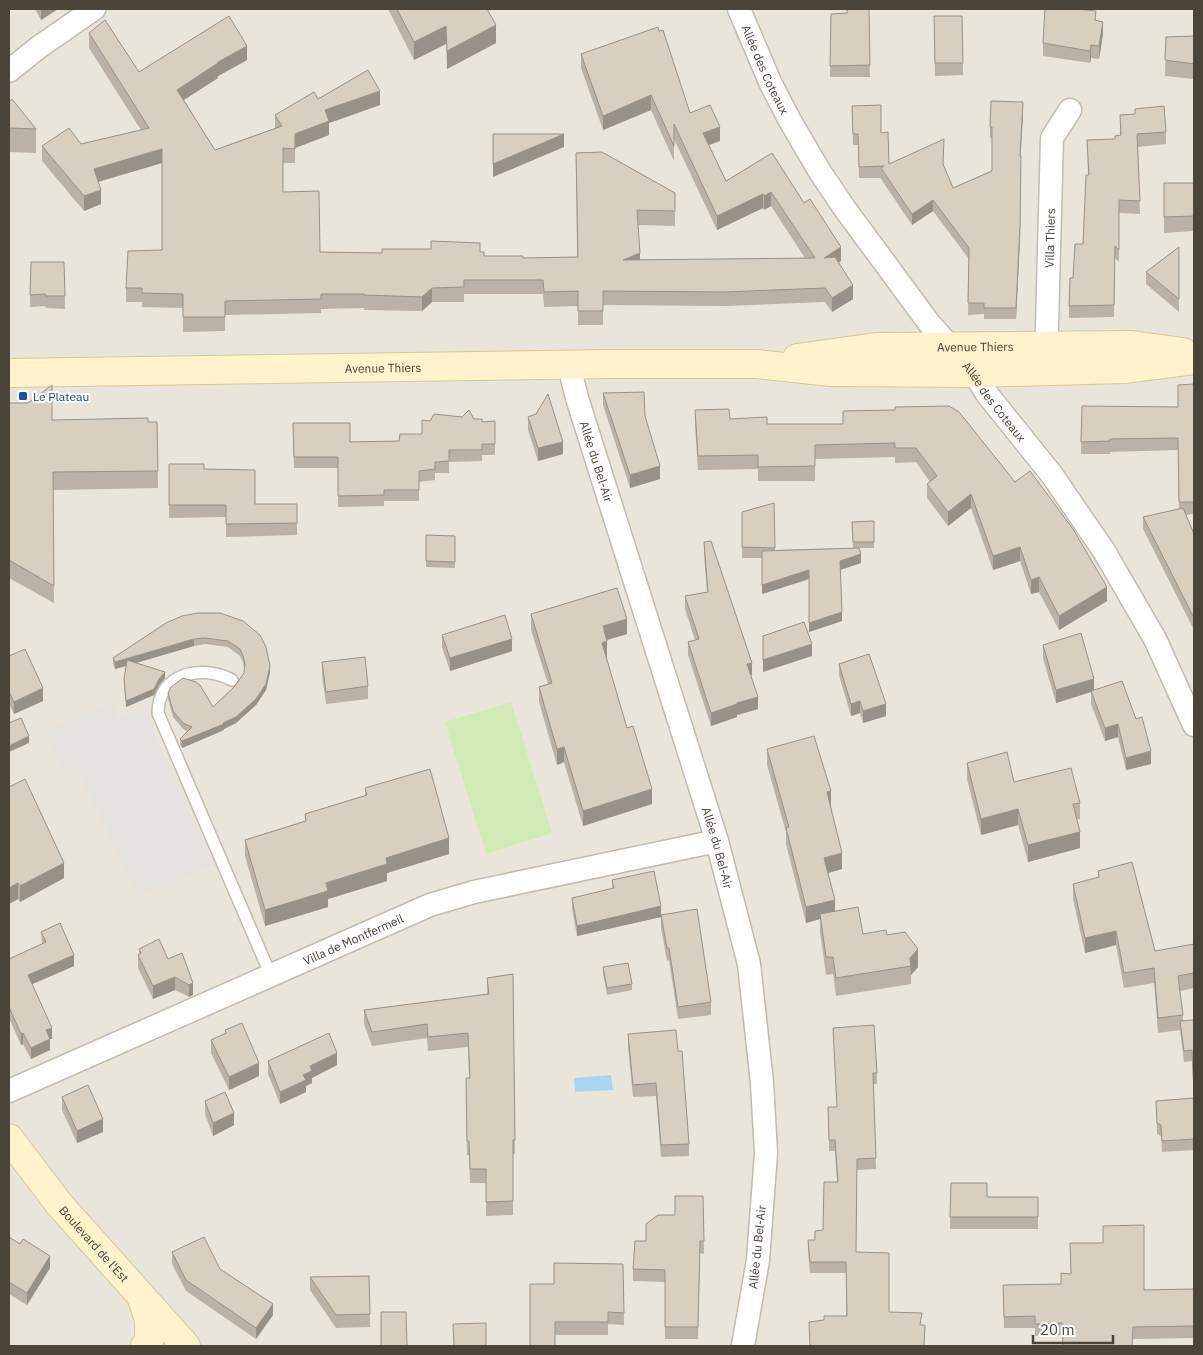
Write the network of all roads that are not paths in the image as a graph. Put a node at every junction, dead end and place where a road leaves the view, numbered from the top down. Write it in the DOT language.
graph roads {
  1 [pos="94,9"];
  2 [pos="740,9"];
  3 [pos="9,71"];
  4 [pos="1070,110"];
  5 [pos="950,346"];
  6 [pos="1194,354"];
  7 [pos="1047,358"];
  8 [pos="1194,360"];
  9 [pos="756,364"];
  10 [pos="571,365"];
  11 [pos="9,373"];
  12 [pos="974,373"];
  13 [pos="232,680"];
  14 [pos="1194,724"];
  15 [pos="717,841"];
  16 [pos="271,976"];
  17 [pos="9,1091"];
  18 [pos="9,1138"];
  19 [pos="142,1298"];
  20 [pos="145,1346"];
  21 [pos="186,1346"];
  22 [pos="744,1346"];
  1 -- 3 [label="street"];
  2 -- 5 [label="street, Allée des Coteaux"];
  4 -- 7 [label="street, Villa Thiers"];
  5 -- 7 [label="main road, Avenue Thiers"];
  5 -- 9 [label="main road, Avenue Thiers"];
  5 -- 12 [label="street, Allée des Coteaux"];
  6 -- 7 [label="main road, Avenue Thiers"];
  7 -- 8 [label="main road, Avenue Thiers"];
  7 -- 12 [label="main road, Avenue Thiers"];
  9 -- 10 [label="main road, Avenue Thiers"];
  9 -- 12 [label="main road, Avenue Thiers"];
  10 -- 11 [label="main road, Avenue Thiers"];
  10 -- 15 [label="street, Allée du Bel-Air"];
  12 -- 14 [label="street, Allée des Coteaux"];
  13 -- 16 [label="lane"];
  15 -- 16 [label="street, Villa de Montfermeil"];
  15 -- 22 [label="street, Allée du Bel-Air"];
  16 -- 17 [label="street, Villa de Montfermeil"];
  18 -- 19 [label="main road, Boulevard de l'Est"];
  19 -- 20 [label="main road"];
  19 -- 21 [label="main road, Boulevard de l'Est"];
}
